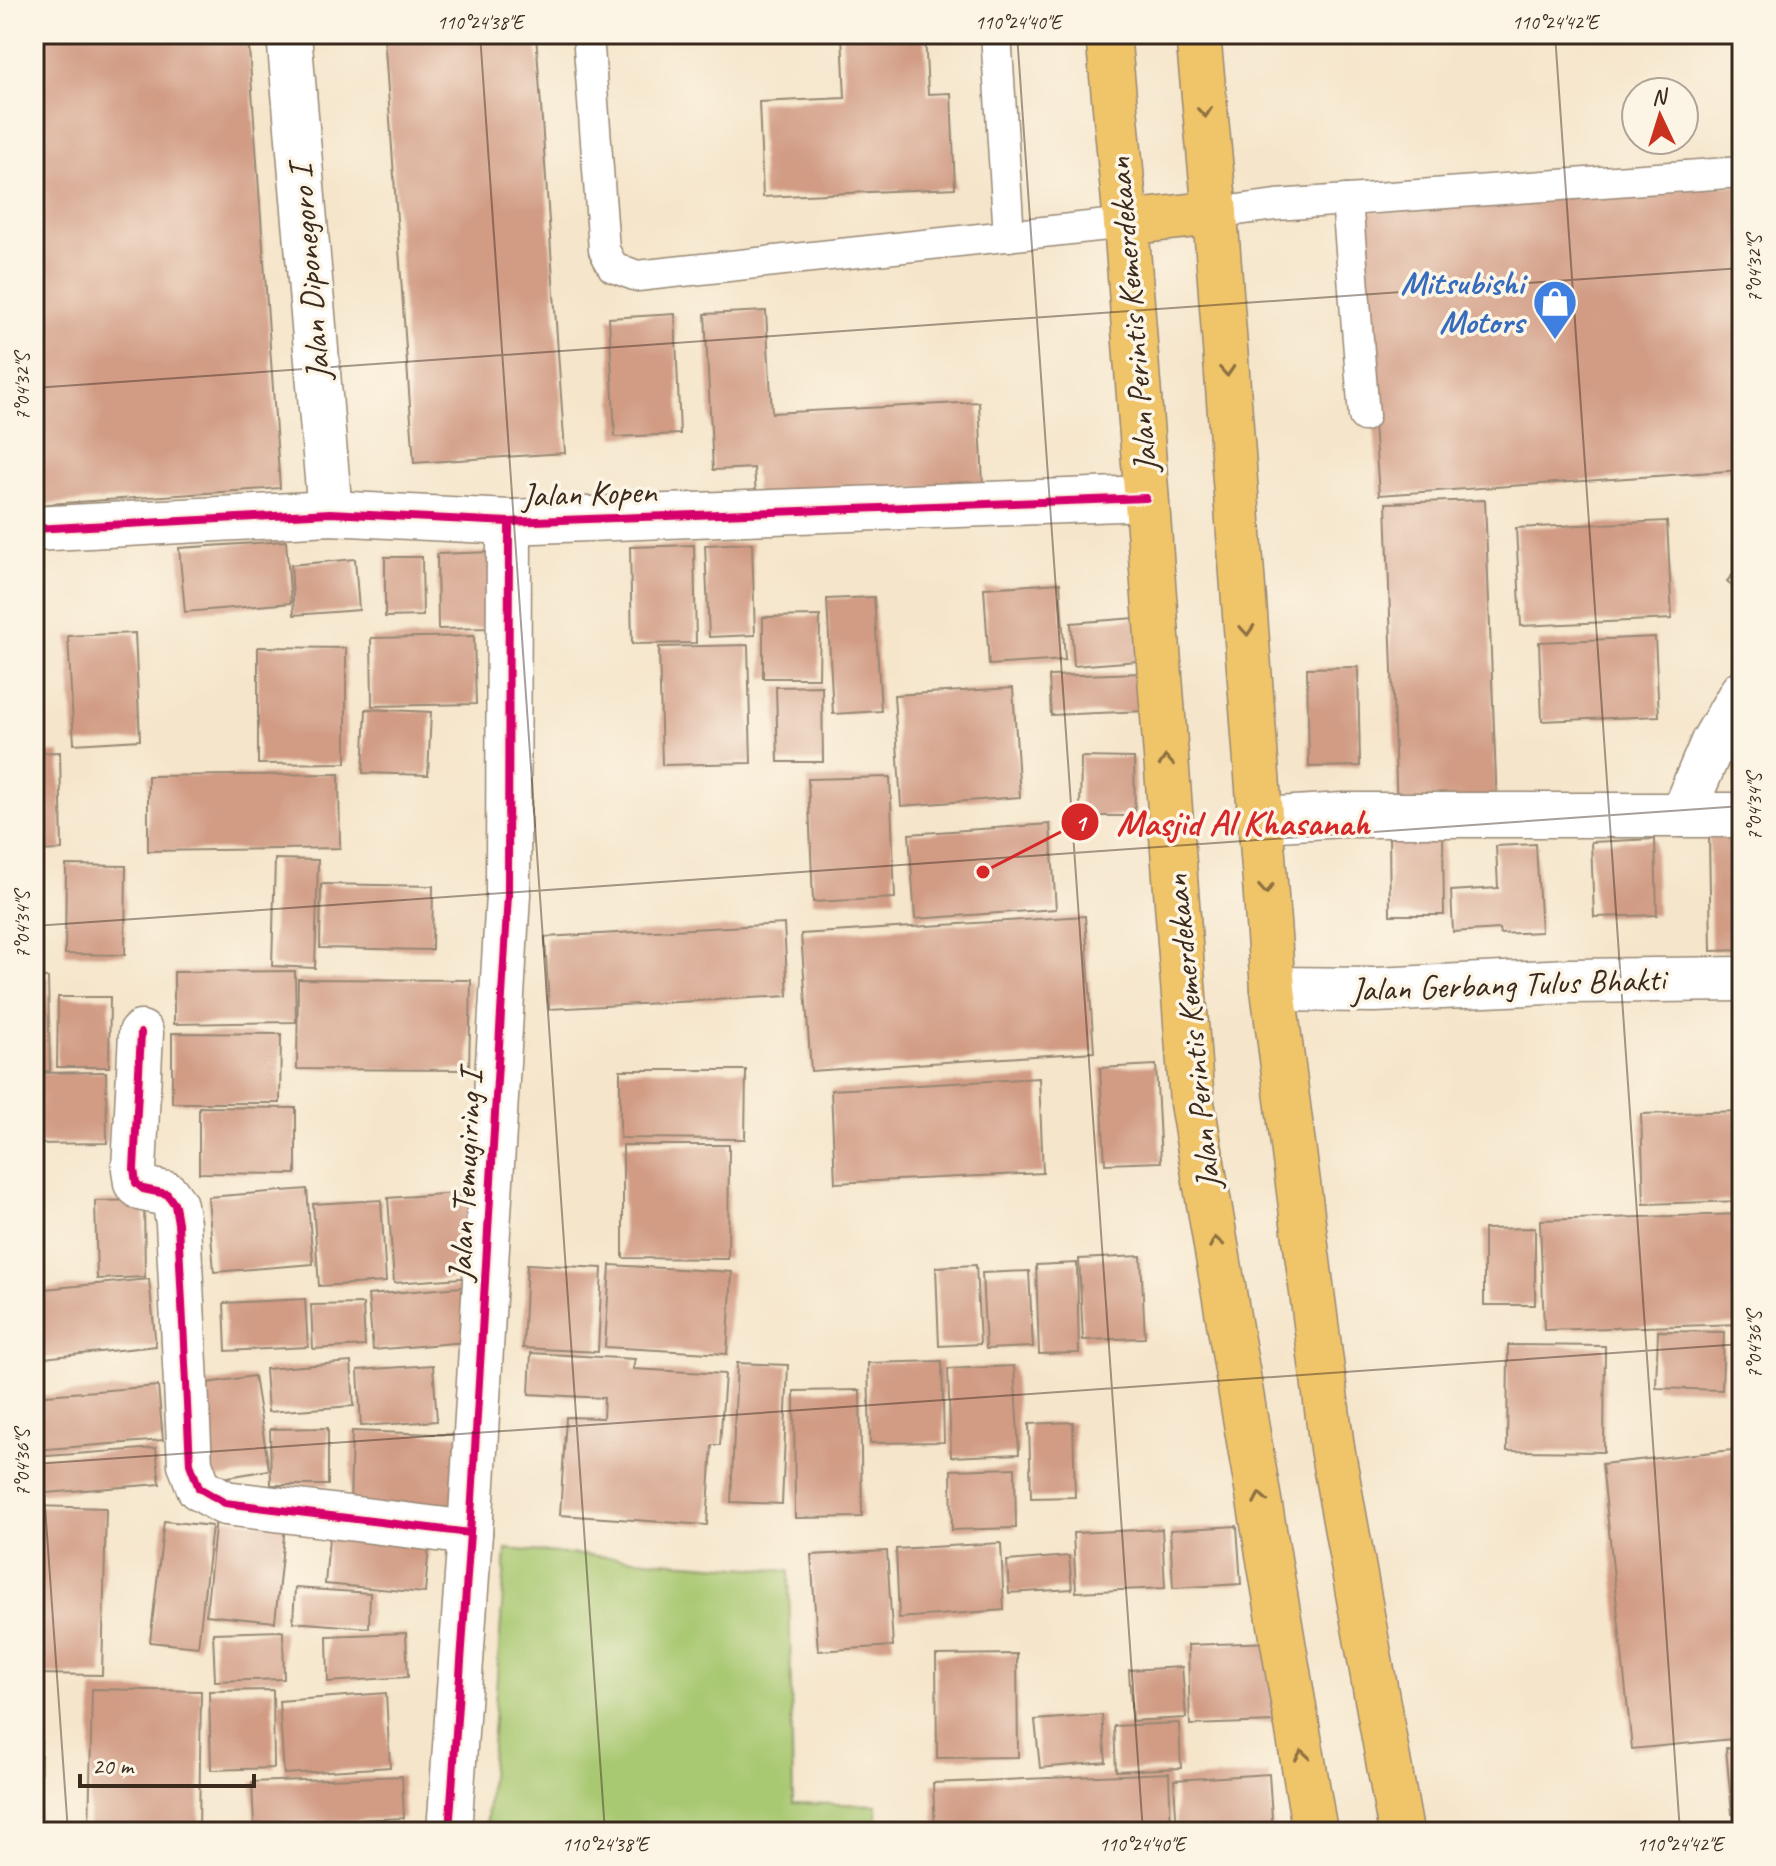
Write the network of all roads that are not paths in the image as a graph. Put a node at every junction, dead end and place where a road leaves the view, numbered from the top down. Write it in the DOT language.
graph roads {
  1 [pos="289,34"];
  2 [pos="588,34"];
  3 [pos="996,34"];
  4 [pos="1108,34"];
  5 [pos="1198,34"];
  6 [pos="1742,172"];
  7 [pos="1347,200"];
  8 [pos="1215,213"];
  9 [pos="1126,223"];
  10 [pos="1009,236"];
  11 [pos="1364,416"];
  12 [pos="1146,498"];
  13 [pos="330,513"];
  14 [pos="509,522"];
  15 [pos="34,529"];
  16 [pos="1739,701"];
  17 [pos="1682,815"];
  18 [pos="1742,815"];
  19 [pos="1262,820"];
  20 [pos="1742,979"];
  21 [pos="1273,989"];
  22 [pos="141,1033"];
  23 [pos="470,1533"];
  24 [pos="449,1832"];
  25 [pos="1315,1832"];
  26 [pos="1401,1832"];
  1 -- 13 [label="street, Jalan Diponegoro I"];
  2 -- 10 [label="lane"];
  3 -- 10 [label="lane"];
  4 -- 9 [label="highway, Jalan Perintis Kemerdekaan"];
  5 -- 8 [label="highway, one-way"];
  6 -- 7 [label="lane"];
  7 -- 8 [label="lane"];
  7 -- 11 [label="lane"];
  8 -- 9 [label="highway"];
  8 -- 19 [label="highway, one-way"];
  9 -- 10 [label="lane"];
  9 -- 12 [label="highway, Jalan Perintis Kemerdekaan"];
  12 -- 14 [label="street, Jalan Kopen"];
  25 -- 12 [label="highway, Jalan Perintis Kemerdekaan, one-way"];
  13 -- 14 [label="street, Jalan Kopen"];
  13 -- 15 [label="street, Jalan Kopen"];
  14 -- 23 [label="street, Jalan Temugiring I"];
  16 -- 17 [label="street"];
  17 -- 18 [label="street"];
  17 -- 19 [label="street"];
  19 -- 21 [label="highway, one-way"];
  20 -- 21 [label="street, Jalan Gerbang Tulus Bhakti"];
  21 -- 26 [label="highway"];
  22 -- 23 [label="street"];
  23 -- 24 [label="street, Jalan Temugiring I"];
}
